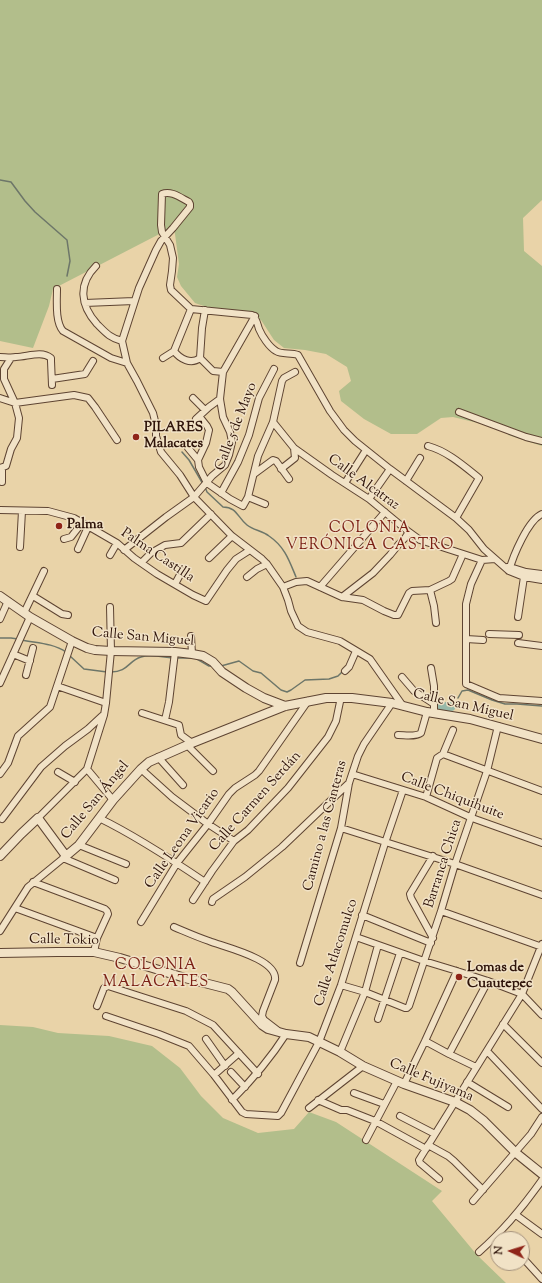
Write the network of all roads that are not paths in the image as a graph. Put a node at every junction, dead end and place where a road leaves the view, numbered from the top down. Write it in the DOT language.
graph roads {
  1 [pos="165,237"];
  2 [pos="96,266"];
  3 [pos="57,289"];
  4 [pos="134,301"];
  5 [pos="85,303"];
  6 [pos="191,309"];
  7 [pos="205,310"];
  8 [pos="254,316"];
  9 [pos="122,341"];
  10 [pos="174,351"];
  11 [pos="0,357"];
  12 [pos="11,358"];
  13 [pos="163,358"];
  14 [pos="200,358"];
  15 [pos="92,361"];
  16 [pos="127,363"];
  17 [pos="274,369"];
  18 [pos="223,372"];
  19 [pos="295,372"];
  20 [pos="0,398"];
  21 [pos="193,398"];
  22 [pos="220,399"];
  23 [pos="15,403"];
  24 [pos="205,410"];
  25 [pos="459,412"];
  26 [pos="273,422"];
  27 [pos="117,440"];
  28 [pos="542,441"];
  29 [pos="428,446"];
  30 [pos="188,448"];
  31 [pos="294,448"];
  32 [pos="366,450"];
  33 [pos="420,458"];
  34 [pos="198,460"];
  35 [pos="1,468"];
  36 [pos="281,469"];
  37 [pos="390,470"];
  38 [pos="254,474"];
  39 [pos="289,479"];
  40 [pos="406,481"];
  41 [pos="2,482"];
  42 [pos="207,483"];
  43 [pos="345,483"];
  44 [pos="221,493"];
  45 [pos="248,497"];
  46 [pos="194,498"];
  47 [pos="369,499"];
  48 [pos="265,504"];
  49 [pos="0,510"];
  50 [pos="22,511"];
  51 [pos="385,512"];
  52 [pos="211,514"];
  53 [pos="542,514"];
  54 [pos="456,518"];
  55 [pos="85,525"];
  56 [pos="408,532"];
  57 [pos="232,536"];
  58 [pos="64,540"];
  59 [pos="117,543"];
  60 [pos="20,547"];
  61 [pos="78,549"];
  62 [pos="124,550"];
  63 [pos="250,550"];
  64 [pos="463,554"];
  65 [pos="110,555"];
  66 [pos="209,558"];
  67 [pos="482,560"];
  68 [pos="495,560"];
  69 [pos="141,563"];
  70 [pos="267,564"];
  71 [pos="508,568"];
  72 [pos="44,571"];
  73 [pos="182,571"];
  74 [pos="542,574"];
  75 [pos="247,577"];
  76 [pos="524,577"];
  77 [pos="542,580"];
  78 [pos="175,584"];
  79 [pos="283,587"];
  80 [pos="320,587"];
  81 [pos="430,590"];
  82 [pos="0,596"];
  83 [pos="33,596"];
  84 [pos="342,597"];
  85 [pos="8,601"];
  86 [pos="110,607"];
  87 [pos="27,615"];
  88 [pos="68,615"];
  89 [pos="518,617"];
  90 [pos="0,619"];
  91 [pos="436,623"];
  92 [pos="489,634"];
  93 [pos="519,635"];
  94 [pos="191,636"];
  95 [pos="466,639"];
  96 [pos="483,640"];
  97 [pos="72,641"];
  98 [pos="518,643"];
  99 [pos="542,646"];
  100 [pos="33,648"];
  101 [pos="111,651"];
  102 [pos="356,651"];
  103 [pos="175,653"];
  104 [pos="13,654"];
  105 [pos="192,654"];
  106 [pos="30,661"];
  107 [pos="431,668"];
  108 [pos="345,671"];
  109 [pos="26,675"];
  110 [pos="402,678"];
  111 [pos="0,683"];
  112 [pos="57,686"];
  113 [pos="341,697"];
  114 [pos="308,701"];
  115 [pos="542,701"];
  116 [pos="106,703"];
  117 [pos="392,703"];
  118 [pos="285,706"];
  119 [pos="403,706"];
  120 [pos="432,710"];
  121 [pos="142,713"];
  122 [pos="104,715"];
  123 [pos="165,720"];
  124 [pos="498,726"];
  125 [pos="453,730"];
  126 [pos="398,735"];
  127 [pos="542,739"];
  128 [pos="190,744"];
  129 [pos="443,754"];
  130 [pos="158,757"];
  131 [pos="141,768"];
  132 [pos="87,769"];
  133 [pos="213,771"];
  134 [pos="487,771"];
  135 [pos="58,772"];
  136 [pos="0,774"];
  137 [pos="352,774"];
  138 [pos="75,782"];
  139 [pos="349,783"];
  140 [pos="183,785"];
  141 [pos="403,790"];
  142 [pos="542,791"];
  143 [pos="426,797"];
  144 [pos="113,800"];
  145 [pos="38,818"];
  146 [pos="99,818"];
  147 [pos="472,818"];
  148 [pos="2,819"];
  149 [pos="208,824"];
  150 [pos="341,828"];
  151 [pos="234,841"];
  152 [pos="385,843"];
  153 [pos="542,843"];
  154 [pos="79,845"];
  155 [pos="0,856"];
  156 [pos="432,856"];
  157 [pos="64,857"];
  158 [pos="177,863"];
  159 [pos="126,864"];
  160 [pos="455,864"];
  161 [pos="115,880"];
  162 [pos="33,882"];
  163 [pos="204,882"];
  164 [pos="542,895"];
  165 [pos="193,900"];
  166 [pos="212,902"];
  167 [pos="14,908"];
  168 [pos="441,911"];
  169 [pos="362,915"];
  170 [pos="141,922"];
  171 [pos="174,927"];
  172 [pos="0,931"];
  173 [pos="356,937"];
  174 [pos="97,938"];
  175 [pos="432,940"];
  176 [pos="378,945"];
  177 [pos="542,946"];
  178 [pos="94,952"];
  179 [pos="0,953"];
  180 [pos="400,953"];
  181 [pos="424,962"];
  182 [pos="300,963"];
  183 [pos="456,971"];
  184 [pos="488,981"];
  185 [pos="342,985"];
  186 [pos="365,992"];
  187 [pos="522,994"];
  188 [pos="386,1000"];
  189 [pos="97,1006"];
  190 [pos="542,1015"];
  191 [pos="106,1016"];
  192 [pos="378,1019"];
  193 [pos="504,1024"];
  194 [pos="282,1032"];
  195 [pos="206,1039"];
  196 [pos="425,1041"];
  197 [pos="319,1042"];
  198 [pos="487,1051"];
  199 [pos="340,1052"];
  200 [pos="239,1053"];
  201 [pos="448,1054"];
  202 [pos="542,1062"];
  203 [pos="225,1066"];
  204 [pos="363,1066"];
  205 [pos="476,1067"];
  206 [pos="231,1072"];
  207 [pos="258,1074"];
  208 [pos="214,1075"];
  209 [pos="400,1082"];
  210 [pos="467,1082"];
  211 [pos="245,1087"];
  212 [pos="354,1093"];
  213 [pos="232,1100"];
  214 [pos="318,1100"];
  215 [pos="455,1102"];
  216 [pos="384,1104"];
  217 [pos="508,1107"];
  218 [pos="309,1108"];
  219 [pos="542,1109"];
  220 [pos="400,1116"];
  221 [pos="542,1117"];
  222 [pos="375,1121"];
  223 [pos="435,1134"];
  224 [pos="366,1140"];
  225 [pos="427,1147"];
  226 [pos="516,1153"];
  227 [pos="542,1174"];
  228 [pos="439,1179"];
  229 [pos="542,1180"];
  230 [pos="483,1190"];
  231 [pos="473,1201"];
  232 [pos="516,1215"];
  233 [pos="502,1231"];
  234 [pos="542,1234"];
  235 [pos="490,1242"];
  236 [pos="479,1252"];
  237 [pos="530,1265"];
  238 [pos="542,1278"];
  1 -- 1 [label="street"];
  1 -- 4 [label="street"];
  1 -- 6 [label="street"];
  2 -- 5 [label="street"];
  3 -- 16 [label="street"];
  4 -- 5 [label="street"];
  4 -- 9 [label="street"];
  5 -- 9 [label="street"];
  6 -- 7 [label="street"];
  6 -- 10 [label="street"];
  7 -- 8 [label="street"];
  7 -- 14 [label="street"];
  8 -- 18 [label="street"];
  8 -- 32 [label="street"];
  9 -- 16 [label="street"];
  10 -- 13 [label="street"];
  10 -- 14 [label="street"];
  11 -- 12 [label="street"];
  12 -- 15 [label="street"];
  12 -- 23 [label="street"];
  14 -- 18 [label="street"];
  16 -- 46 [label="street"];
  17 -- 44 [label="street, Calle 5 de Mayo"];
  18 -- 22 [label="street"];
  19 -- 26 [label="street"];
  20 -- 23 [label="street"];
  21 -- 24 [label="street"];
  22 -- 24 [label="street"];
  22 -- 42 [label="street"];
  23 -- 27 [label="street"];
  23 -- 35 [label="street"];
  24 -- 34 [label="street"];
  25 -- 28 [label="street"];
  26 -- 31 [label="street, Calle Alcatraz"];
  26 -- 38 [label="street"];
  29 -- 54 [label="street"];
  30 -- 34 [label="street"];
  31 -- 36 [label="street"];
  31 -- 43 [label="street, Calle Alcatraz"];
  32 -- 37 [label="street"];
  32 -- 43 [label="street"];
  33 -- 40 [label="street"];
  34 -- 42 [label="street"];
  35 -- 41 [label="street"];
  36 -- 38 [label="street"];
  36 -- 39 [label="street"];
  37 -- 40 [label="street"];
  37 -- 47 [label="street"];
  38 -- 45 [label="street"];
  40 -- 54 [label="street"];
  42 -- 44 [label="street"];
  42 -- 46 [label="street"];
  43 -- 47 [label="street, Calle Alcatraz"];
  44 -- 45 [label="street"];
  45 -- 48 [label="street"];
  46 -- 52 [label="street"];
  46 -- 62 [label="street"];
  47 -- 51 [label="street, Calle Alcatraz"];
  49 -- 50 [label="street, Palma Castilla"];
  50 -- 55 [label="street, Palma Castilla"];
  50 -- 60 [label="street"];
  51 -- 56 [label="street, Calle Alcatraz"];
  51 -- 80 [label="street"];
  52 -- 57 [label="street"];
  52 -- 69 [label="street"];
  53 -- 71 [label="street"];
  54 -- 68 [label="street"];
  55 -- 58 [label="street"];
  55 -- 59 [label="street, Palma Castilla"];
  55 -- 61 [label="street"];
  56 -- 64 [label="street, Calle Alcatraz"];
  56 -- 84 [label="street"];
  57 -- 63 [label="street"];
  57 -- 66 [label="street"];
  59 -- 62 [label="street, Palma Castilla"];
  59 -- 65 [label="street"];
  62 -- 69 [label="street, Palma Castilla"];
  63 -- 70 [label="street"];
  63 -- 78 [label="street, Palma Castilla"];
  64 -- 67 [label="street, Calle Alcatraz"];
  64 -- 81 [label="street"];
  67 -- 68 [label="street, Calle Alcatraz"];
  67 -- 95 [label="street"];
  68 -- 71 [label="street"];
  69 -- 78 [label="street, Palma Castilla"];
  70 -- 75 [label="street"];
  70 -- 79 [label="street"];
  71 -- 74 [label="street"];
  71 -- 76 [label="street"];
  72 -- 83 [label="street"];
  73 -- 78 [label="street"];
  76 -- 77 [label="street"];
  76 -- 89 [label="street"];
  79 -- 80 [label="street"];
  79 -- 102 [label="street"];
  80 -- 84 [label="street"];
  81 -- 84 [label="street"];
  81 -- 91 [label="street"];
  82 -- 85 [label="street, Calle San Miguel"];
  83 -- 87 [label="street"];
  83 -- 88 [label="street"];
  85 -- 87 [label="street, Calle San Miguel"];
  85 -- 90 [label="street"];
  86 -- 101 [label="street"];
  87 -- 97 [label="street, Calle San Miguel"];
  87 -- 104 [label="street"];
  92 -- 93 [label="street"];
  94 -- 105 [label="street"];
  95 -- 96 [label="street"];
  95 -- 115 [label="street"];
  97 -- 101 [label="street, Calle San Miguel"];
  97 -- 112 [label="street"];
  98 -- 99 [label="street"];
  100 -- 106 [label="street"];
  101 -- 103 [label="street, Calle San Miguel"];
  101 -- 116 [label="street"];
  102 -- 108 [label="street"];
  102 -- 119 [label="street"];
  103 -- 105 [label="street, Calle San Miguel"];
  103 -- 123 [label="street"];
  104 -- 106 [label="street"];
  104 -- 111 [label="street"];
  105 -- 118 [label="street, Calle San Miguel"];
  106 -- 109 [label="street"];
  107 -- 120 [label="street"];
  110 -- 120 [label="street"];
  112 -- 116 [label="street"];
  112 -- 136 [label="street"];
  113 -- 114 [label="street, Calle San Miguel"];
  113 -- 117 [label="street, Calle San Miguel"];
  113 -- 151 [label="street, Calle Carmen Serdán"];
  114 -- 118 [label="street, Calle San Miguel"];
  114 -- 149 [label="street, Calle Leona Vicario"];
  116 -- 122 [label="street"];
  117 -- 119 [label="street, Calle San Miguel"];
  117 -- 137 [label="street, Camino a las Canteras"];
  118 -- 128 [label="street, Calle San Ángel"];
  119 -- 120 [label="street, Calle San Miguel"];
  120 -- 124 [label="street, Calle San Miguel"];
  120 -- 126 [label="street"];
  121 -- 123 [label="street"];
  122 -- 132 [label="street"];
  122 -- 148 [label="street"];
  123 -- 128 [label="street"];
  124 -- 127 [label="street, Calle San Miguel"];
  124 -- 134 [label="street, Barranca Chica"];
  125 -- 129 [label="street"];
  128 -- 130 [label="street, Calle San Ángel"];
  128 -- 133 [label="street"];
  129 -- 134 [label="street"];
  129 -- 143 [label="street"];
  130 -- 131 [label="street, Calle San Ángel"];
  130 -- 140 [label="street"];
  131 -- 144 [label="street, Calle San Ángel"];
  131 -- 149 [label="street"];
  132 -- 138 [label="street"];
  132 -- 144 [label="street"];
  134 -- 142 [label="street"];
  134 -- 147 [label="street, Barranca Chica"];
  135 -- 138 [label="street"];
  137 -- 139 [label="street, Camino a las Canteras"];
  137 -- 141 [label="street, Calle Chiquihuite"];
  138 -- 145 [label="street"];
  139 -- 150 [label="street, Camino a las Canteras"];
  139 -- 166 [label="street"];
  141 -- 143 [label="street, Calle Chiquihuite"];
  141 -- 152 [label="street, Calle Atlacomulco"];
  143 -- 147 [label="street, Calle Chiquihuite"];
  144 -- 146 [label="street, Calle San Ángel"];
  145 -- 155 [label="street"];
  145 -- 157 [label="street"];
  146 -- 154 [label="street, Calle San Ángel"];
  146 -- 158 [label="street"];
  147 -- 153 [label="street, Calle Chiquihuite"];
  147 -- 160 [label="street, Barranca Chica"];
  149 -- 151 [label="street"];
  149 -- 158 [label="street, Calle Leona Vicario"];
  150 -- 152 [label="street"];
  150 -- 182 [label="street, Camino a las Canteras"];
  151 -- 163 [label="street, Calle Carmen Serdán"];
  152 -- 156 [label="street"];
  152 -- 169 [label="street, Calle Atlacomulco"];
  154 -- 157 [label="street, Calle San Ángel"];
  154 -- 159 [label="street"];
  156 -- 160 [label="street"];
  156 -- 175 [label="street"];
  157 -- 161 [label="street"];
  157 -- 162 [label="street, Calle San Ángel"];
  158 -- 163 [label="street"];
  158 -- 170 [label="street, Calle Leona Vicario"];
  160 -- 164 [label="street"];
  160 -- 168 [label="street, Barranca Chica"];
  162 -- 167 [label="street, Calle San Ángel"];
  162 -- 174 [label="street"];
  163 -- 165 [label="street, Calle Carmen Serdán"];
  167 -- 172 [label="street, Calle San Ángel"];
  167 -- 174 [label="street"];
  168 -- 175 [label="street, Barranca Chica"];
  168 -- 177 [label="street"];
  169 -- 173 [label="street, Calle Atlacomulco"];
  169 -- 175 [label="street"];
  171 -- 194 [label="street"];
  173 -- 176 [label="street"];
  173 -- 185 [label="street, Calle Atlacomulco"];
  174 -- 178 [label="street"];
  175 -- 181 [label="street, Barranca Chica"];
  176 -- 180 [label="street"];
  176 -- 186 [label="street"];
  177 -- 187 [label="street"];
  178 -- 179 [label="street, Calle Tokio"];
  178 -- 194 [label="street, Calle Tokio"];
  180 -- 181 [label="street"];
  180 -- 188 [label="street"];
  181 -- 183 [label="street"];
  181 -- 188 [label="street, Barranca Chica"];
  183 -- 184 [label="street"];
  183 -- 196 [label="street"];
  184 -- 187 [label="street"];
  184 -- 201 [label="street"];
  185 -- 186 [label="street"];
  185 -- 197 [label="street, Calle Atlacomulco"];
  186 -- 188 [label="street"];
  186 -- 199 [label="street"];
  187 -- 190 [label="street"];
  187 -- 193 [label="street"];
  188 -- 192 [label="street"];
  189 -- 200 [label="street"];
  191 -- 208 [label="street"];
  193 -- 198 [label="street"];
  193 -- 202 [label="street"];
  194 -- 197 [label="street, Calle Tokio"];
  194 -- 207 [label="street"];
  195 -- 203 [label="street"];
  196 -- 201 [label="street"];
  196 -- 209 [label="street"];
  197 -- 199 [label="street, Calle Fujiyama"];
  197 -- 213 [label="street, Calle Atlacomulco"];
  198 -- 205 [label="street"];
  198 -- 219 [label="street"];
  199 -- 204 [label="street, Calle Fujiyama"];
  200 -- 203 [label="street"];
  200 -- 207 [label="street"];
  201 -- 205 [label="street"];
  203 -- 208 [label="street"];
  204 -- 209 [label="street, Calle Fujiyama"];
  204 -- 214 [label="street"];
  205 -- 210 [label="street"];
  206 -- 211 [label="street"];
  207 -- 211 [label="street"];
  208 -- 213 [label="street"];
  209 -- 215 [label="street, Calle Fujiyama"];
  209 -- 216 [label="street"];
  210 -- 215 [label="street"];
  210 -- 217 [label="street"];
  211 -- 213 [label="street"];
  212 -- 216 [label="street"];
  214 -- 218 [label="street"];
  214 -- 222 [label="street"];
  215 -- 223 [label="street"];
  215 -- 226 [label="street, Calle Fujiyama"];
  216 -- 222 [label="street"];
  220 -- 223 [label="street"];
  221 -- 226 [label="street"];
  222 -- 224 [label="street"];
  222 -- 225 [label="street"];
  223 -- 225 [label="street"];
  225 -- 228 [label="street"];
  225 -- 230 [label="street"];
  226 -- 227 [label="street, Calle Fujiyama"];
  226 -- 230 [label="street"];
  229 -- 232 [label="street"];
  230 -- 231 [label="street"];
  232 -- 233 [label="street"];
  232 -- 234 [label="street"];
  235 -- 236 [label="street"];
  237 -- 238 [label="street"];
}
